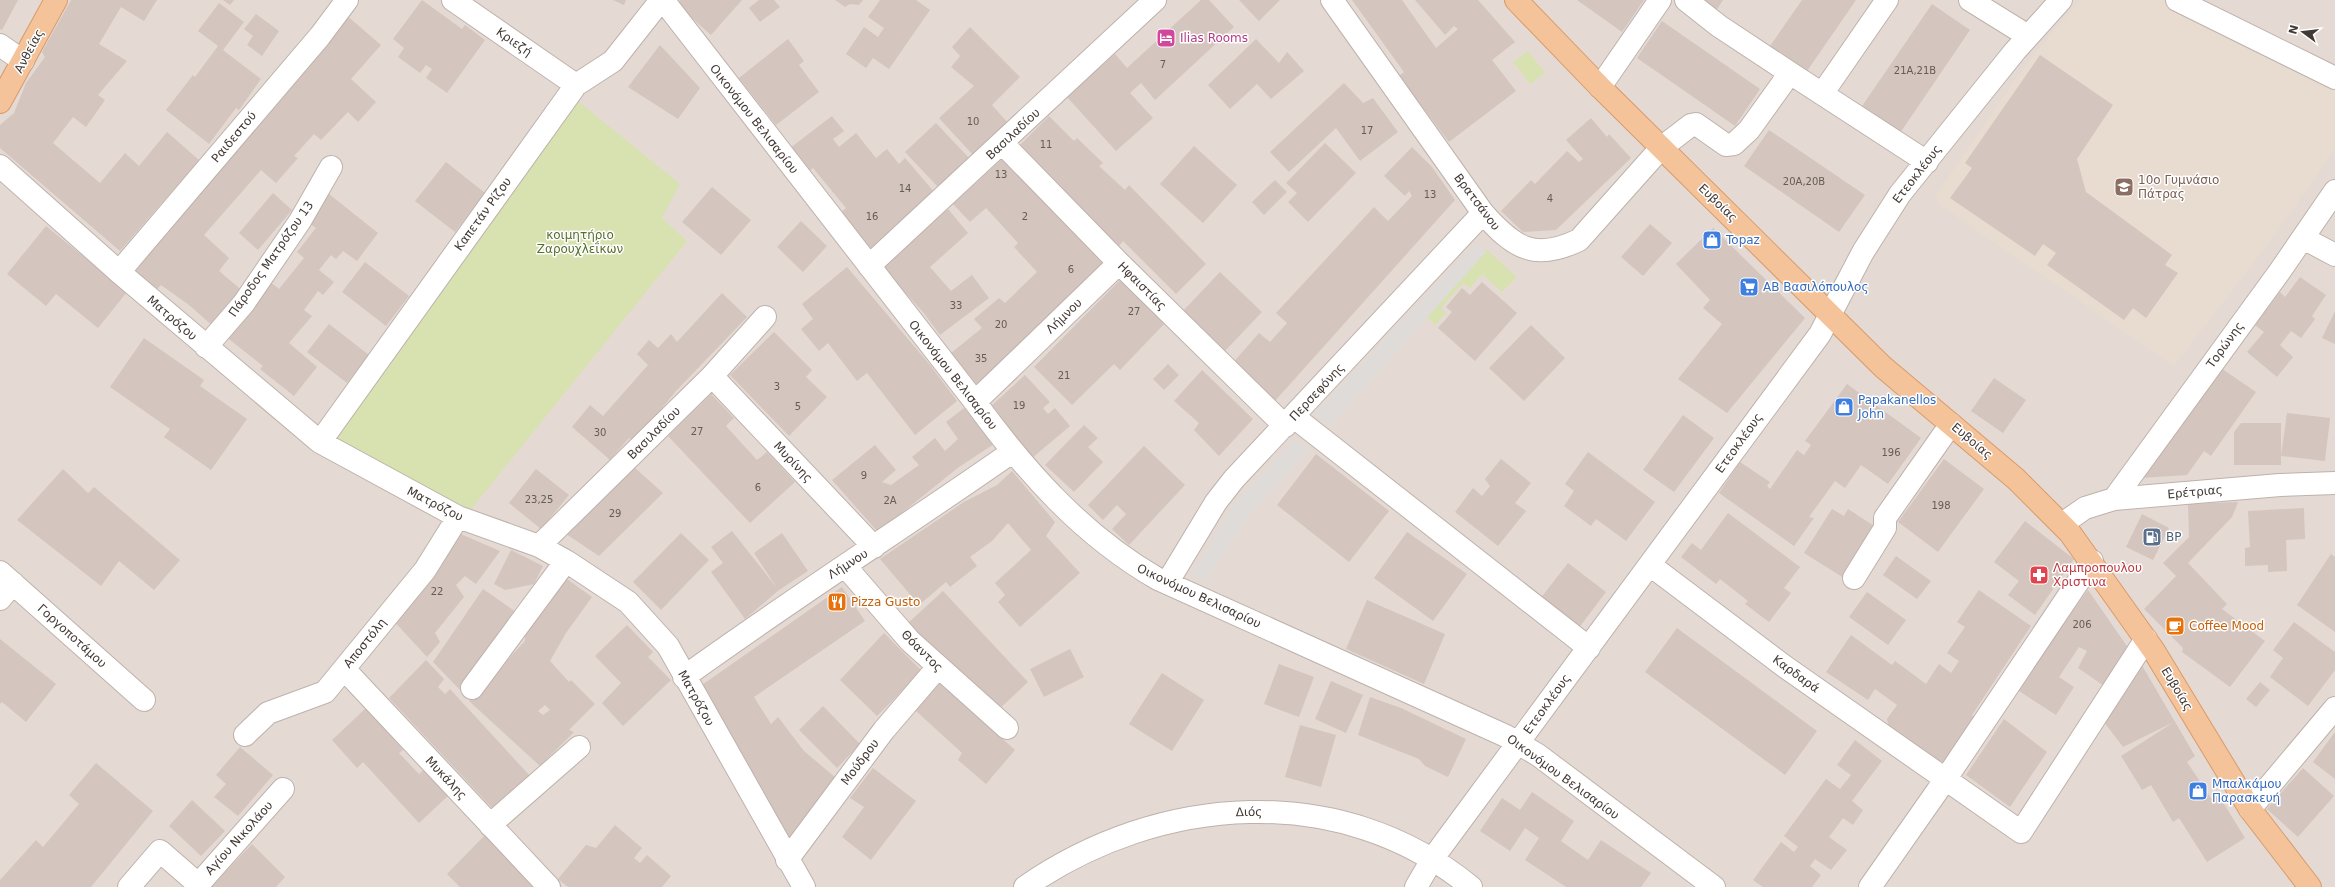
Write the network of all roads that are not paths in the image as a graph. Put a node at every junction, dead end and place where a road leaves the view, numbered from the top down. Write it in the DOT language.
graph roads {
  1 [pos="56,0"];
  2 [pos="347,0"];
  3 [pos="662,0"];
  4 [pos="1155,0"];
  5 [pos="1332,0"];
  6 [pos="1516,0"];
  7 [pos="1660,0"];
  8 [pos="1686,0"];
  9 [pos="1887,0"];
  10 [pos="1970,0"];
  11 [pos="2061,0"];
  12 [pos="2177,0"];
  13 [pos="467,4"];
  14 [pos="2028,36"];
  15 [pos="0,45"];
  16 [pos="23,62"];
  17 [pos="1790,73"];
  18 [pos="2335,78"];
  19 [pos="576,85"];
  20 [pos="1600,87"];
  21 [pos="1822,94"];
  22 [pos="0,102"];
  23 [pos="1003,144"];
  24 [pos="1661,148"];
  25 [pos="1927,162"];
  26 [pos="0,166"];
  27 [pos="332,167"];
  28 [pos="2335,191"];
  29 [pos="1483,213"];
  30 [pos="2303,238"];
  31 [pos="2335,255"];
  32 [pos="1118,263"];
  33 [pos="869,266"];
  34 [pos="119,272"];
  35 [pos="1830,314"];
  36 [pos="765,317"];
  37 [pos="206,347"];
  38 [pos="712,376"];
  39 [pos="976,402"];
  40 [pos="1290,421"];
  41 [pos="1951,424"];
  42 [pos="320,442"];
  43 [pos="1012,452"];
  44 [pos="2335,483"];
  45 [pos="2114,499"];
  46 [pos="458,517"];
  47 [pos="2062,524"];
  48 [pos="540,546"];
  49 [pos="874,547"];
  50 [pos="566,561"];
  51 [pos="2092,561"];
  52 [pos="1650,565"];
  53 [pos="845,566"];
  54 [pos="1854,578"];
  55 [pos="1167,583"];
  56 [pos="4,585"];
  57 [pos="2146,639"];
  58 [pos="1589,648"];
  59 [pos="938,667"];
  60 [pos="344,669"];
  61 [pos="684,677"];
  62 [pos="472,688"];
  63 [pos="144,700"];
  64 [pos="2335,708"];
  65 [pos="1007,728"];
  66 [pos="245,735"];
  67 [pos="1518,743"];
  68 [pos="579,747"];
  69 [pos="1945,780"];
  70 [pos="283,789"];
  71 [pos="2250,809"];
  72 [pos="490,825"];
  73 [pos="1434,858"];
  74 [pos="787,860"];
  75 [pos="197,886"];
  76 [pos="129,887"];
  77 [pos="549,887"];
  78 [pos="804,887"];
  79 [pos="1025,887"];
  80 [pos="1416,887"];
  81 [pos="1472,887"];
  82 [pos="1714,887"];
  83 [pos="1870,887"];
  84 [pos="2310,887"];
  1 -- 16 [label="main road, Ανθείας"];
  2 -- 34 [label="street, Ραιδεστού"];
  3 -- 19 [label="street, Καπετάν Ρίζου"];
  3 -- 33 [label="street, Οικονόμου Βελισαρίου"];
  4 -- 23 [label="street, Βασιλαδίου"];
  5 -- 29 [label="street, Βρατσάνου"];
  6 -- 20 [label="main road, Ευβοίας"];
  7 -- 20 [label="street"];
  8 -- 17 [label="street"];
  9 -- 21 [label="street"];
  10 -- 14 [label="street"];
  11 -- 14 [label="street, Ετεοκλέους"];
  12 -- 18 [label="street"];
  13 -- 19 [label="street, Κριεζή"];
  14 -- 25 [label="street, Ετεοκλέους"];
  15 -- 16 [label="street"];
  16 -- 22 [label="main road, Ανθείας"];
  17 -- 21 [label="street"];
  17 -- 24 [label="street, Βρατσάνου"];
  19 -- 42 [label="street, Καπετάν Ρίζου"];
  20 -- 24 [label="main road, Ευβοίας"];
  21 -- 25 [label="street"];
  23 -- 32 [label="street, Ηφαιστίας"];
  23 -- 33 [label="street, Βασιλαδίου"];
  24 -- 29 [label="street, Βρατσάνου"];
  24 -- 35 [label="main road, Ευβοίας"];
  25 -- 35 [label="street, Ετεοκλέους"];
  26 -- 34 [label="street, Ματρόζου"];
  27 -- 37 [label="street, Πάροδος Ματρόζου 13"];
  28 -- 30 [label="street, Τορώνης"];
  29 -- 40 [label="street, Περσεφόνης"];
  30 -- 31 [label="street"];
  30 -- 45 [label="street, Τορώνης"];
  32 -- 39 [label="street, Λήμνου"];
  32 -- 40 [label="street, Ηφαιστίας"];
  33 -- 39 [label="street, Οικονόμου Βελισαρίου"];
  34 -- 37 [label="street, Ματρόζου"];
  35 -- 41 [label="main road, Ευβοίας"];
  35 -- 52 [label="street, Ετεοκλέους"];
  36 -- 38 [label="street, Βασιλαδίου"];
  37 -- 42 [label="street, Ματρόζου"];
  38 -- 48 [label="street, Βασιλαδίου"];
  38 -- 49 [label="street, Μυρίνης"];
  39 -- 43 [label="street, Οικονόμου Βελισαρίου"];
  40 -- 55 [label="street, Περσεφόνης"];
  40 -- 58 [label="street, Ηφαιστίας"];
  41 -- 47 [label="main road, Ευβοίας"];
  41 -- 54 [label="street"];
  42 -- 46 [label="street, Ματρόζου"];
  43 -- 49 [label="street, Λήμνου"];
  43 -- 55 [label="street, Οικονόμου Βελισαρίου"];
  44 -- 45 [label="street, Ερέτριας"];
  45 -- 47 [label="street, Ερέτριας"];
  46 -- 48 [label="street, Ματρόζου"];
  46 -- 60 [label="street, Αποστόλη"];
  47 -- 51 [label="main road, Ευβοίας"];
  48 -- 50 [label="street, Ματρόζου"];
  49 -- 53 [label="street, Λήμνου"];
  50 -- 61 [label="street, Ματρόζου"];
  50 -- 62 [label="street"];
  51 -- 57 [label="main road, Ευβοίας"];
  51 -- 69 [label="street"];
  52 -- 58 [label="street, Ετεοκλέους"];
  52 -- 69 [label="street, Καρδαρά"];
  53 -- 59 [label="street, Θόαντος"];
  53 -- 61 [label="street, Λήμνου"];
  55 -- 67 [label="street, Οικονόμου Βελισαρίου"];
  56 -- 63 [label="street, Γοργοποτάμου"];
  57 -- 69 [label="street, Καρδαρά"];
  57 -- 71 [label="main road, Ευβοίας"];
  58 -- 67 [label="street, Ετεοκλέους"];
  59 -- 65 [label="street, Θόαντος"];
  59 -- 74 [label="street, Μούδρου"];
  60 -- 66 [label="street, Αποστόλη"];
  60 -- 72 [label="street, Μυκάλης"];
  61 -- 74 [label="street, Ματρόζου"];
  64 -- 71 [label="street"];
  67 -- 73 [label="street, Ετεοκλέους"];
  67 -- 82 [label="street, Οικονόμου Βελισαρίου"];
  68 -- 72 [label="street"];
  69 -- 83 [label="street"];
  70 -- 75 [label="street, Αγίου Νικολάου"];
  71 -- 84 [label="main road, Ευβοίας"];
  72 -- 77 [label="street, Μυκάλης"];
  73 -- 79 [label="street, Διός"];
  73 -- 80 [label="street, Ετεοκλέους"];
  73 -- 81 [label="street, Διός"];
  74 -- 78 [label="street, Ματρόζου"];
  75 -- 76 [label="street"];
}
